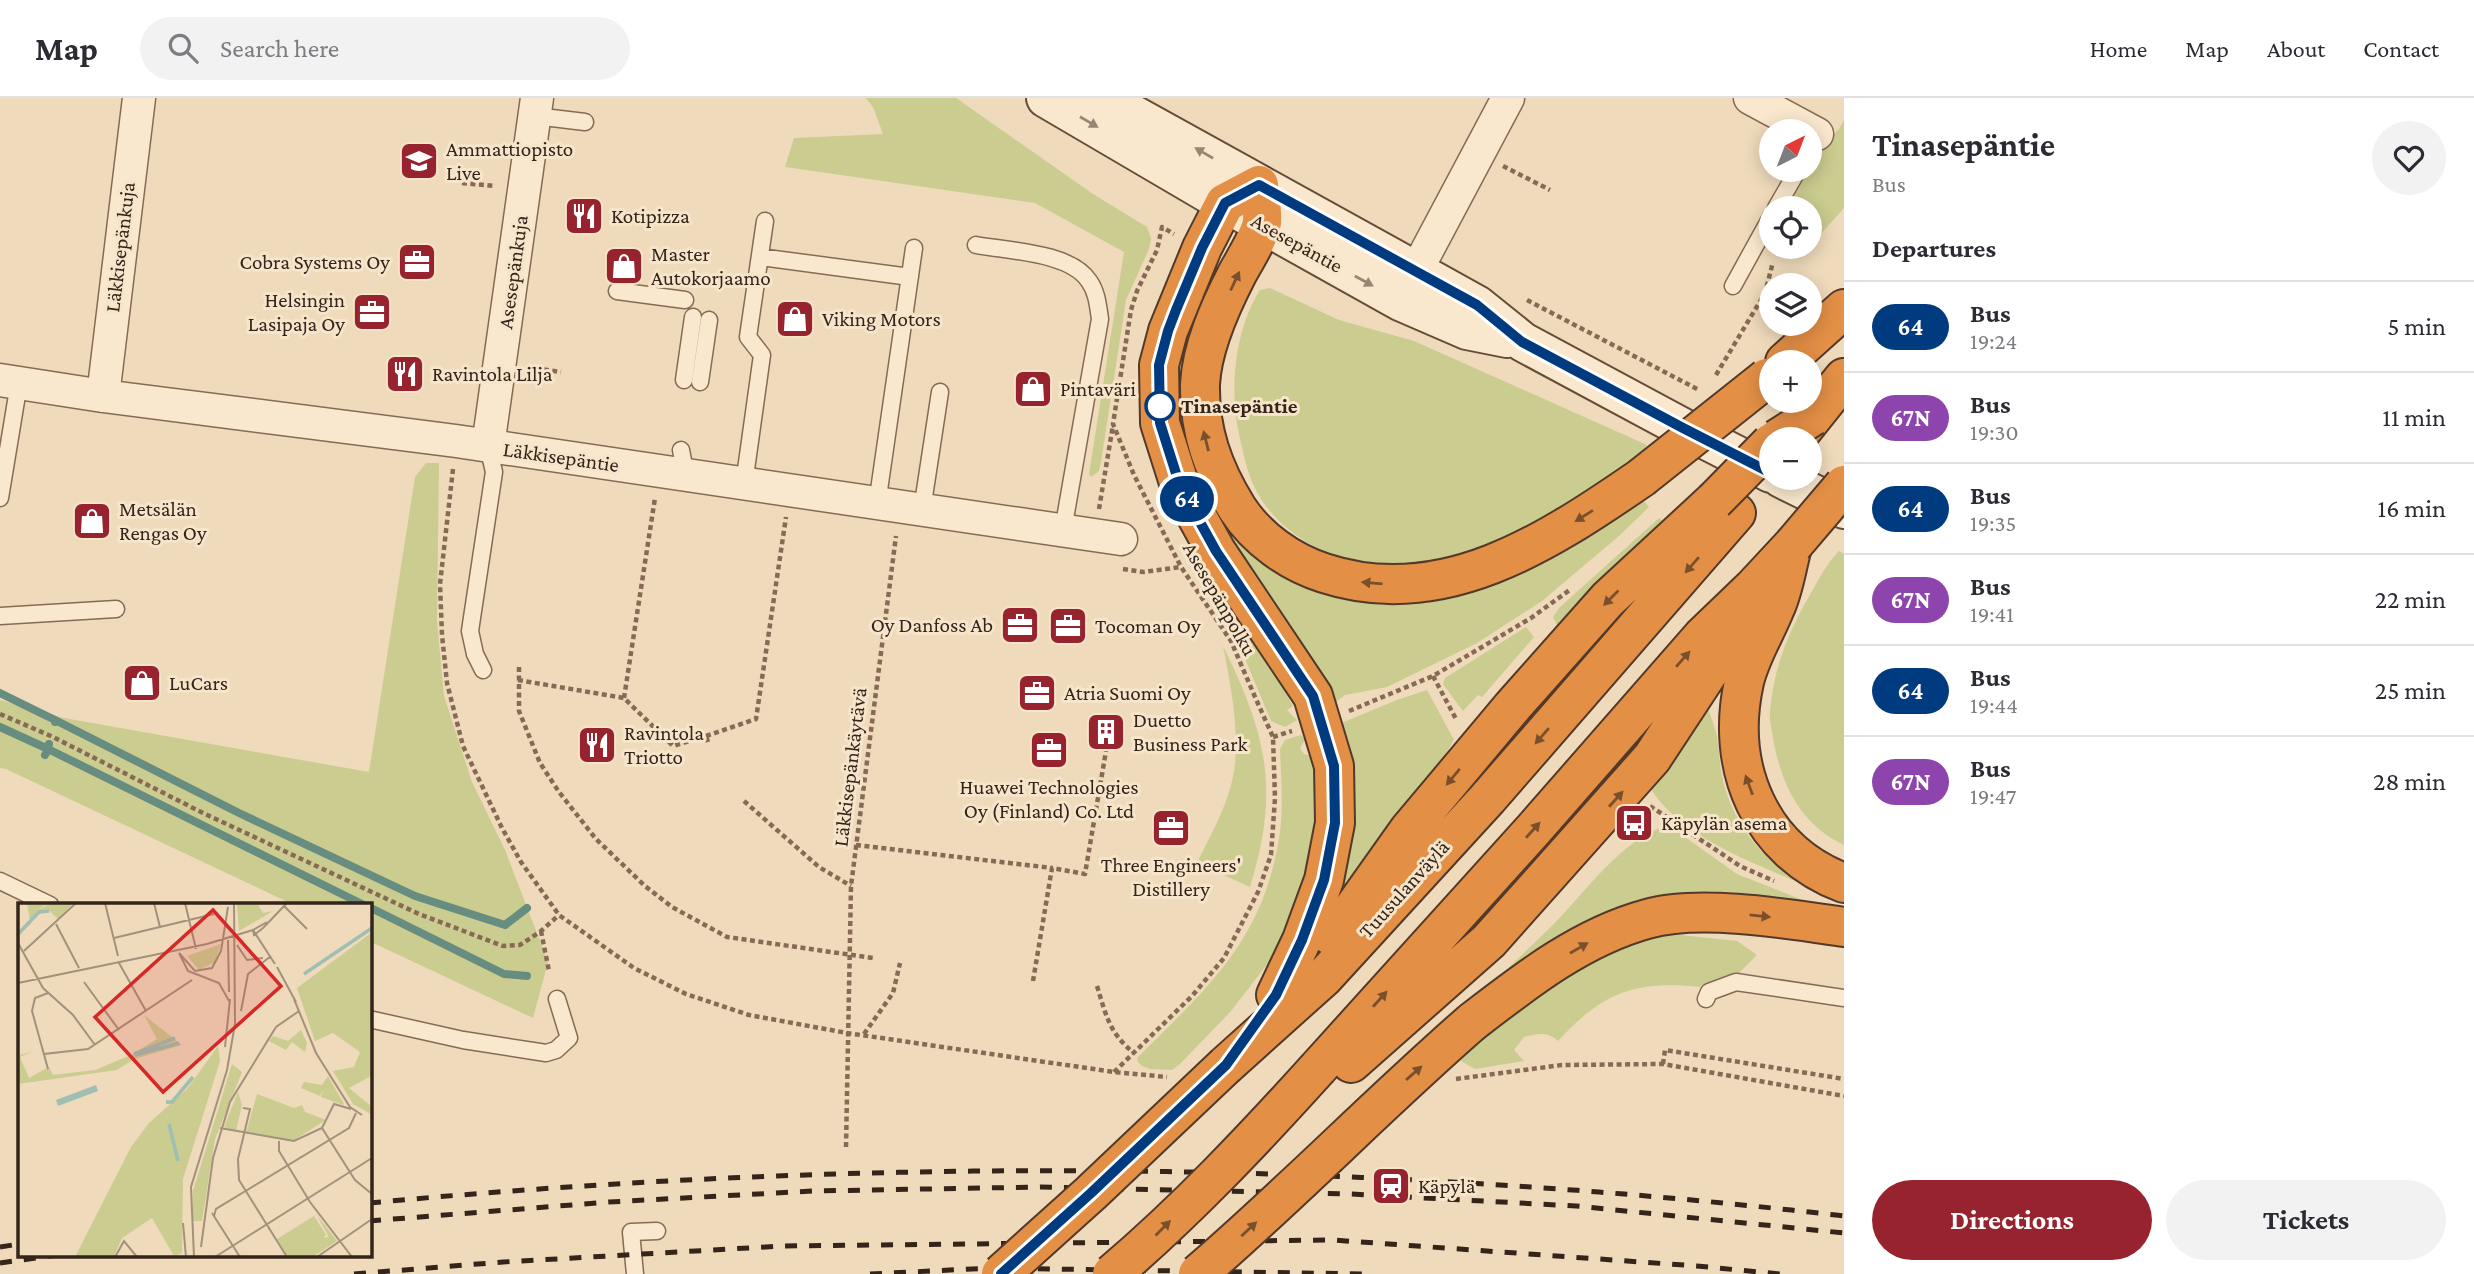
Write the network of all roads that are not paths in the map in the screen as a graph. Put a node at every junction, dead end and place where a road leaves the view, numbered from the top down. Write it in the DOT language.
graph roads {
  1 [pos="139,98"];
  2 [pos="1046,98"];
  3 [pos="1103,98"];
  4 [pos="1508,98"];
  5 [pos="1751,98"];
  6 [pos="536,107"];
  7 [pos="1781,119"];
  8 [pos="585,122"];
  9 [pos="1259,185"];
  10 [pos="1225,203"];
  11 [pos="765,221"];
  12 [pos="1262,223"];
  13 [pos="1759,239"];
  14 [pos="975,245"];
  15 [pos="914,247"];
  16 [pos="760,257"];
  17 [pos="910,277"];
  18 [pos="1733,286"];
  19 [pos="1408,287"];
  20 [pos="618,290"];
  21 [pos="685,300"];
  22 [pos="1844,309"];
  23 [pos="701,318"];
  24 [pos="1799,350"];
  25 [pos="1844,378"];
  26 [pos="9,381"];
  27 [pos="692,381"];
  28 [pos="1759,385"];
  29 [pos="940,392"];
  30 [pos="103,396"];
  31 [pos="1805,427"];
  32 [pos="488,446"];
  33 [pos="1759,460"];
  34 [pos="1759,465"];
  35 [pos="1759,480"];
  36 [pos="744,484"];
  37 [pos="1844,485"];
  38 [pos="1805,490"];
  39 [pos="0,498"];
  40 [pos="900,507"];
  41 [pos="1725,507"];
  42 [pos="1844,509"];
  43 [pos="1063,530"];
  44 [pos="1108,537"];
  45 [pos="1793,545"];
  46 [pos="116,609"];
  47 [pos="0,616"];
  48 [pos="483,670"];
  49 [pos="0,881"];
  50 [pos="1844,883"];
  51 [pos="46,903"];
  52 [pos="1844,927"];
  53 [pos="1276,995"];
  54 [pos="1844,998"];
  55 [pos="557,999"];
  56 [pos="1706,999"];
  57 [pos="371,1019"];
  58 [pos="1226,1065"];
  59 [pos="657,1231"];
  60 [pos="635,1274"];
  61 [pos="1001,1274"];
  62 [pos="1112,1274"];
  63 [pos="1198,1274"];
  1 -- 30 [label="street, Läkkisepänkuja"];
  2 -- 10 [label="main road, Asesepäntie, one-way"];
  9 -- 3 [label="main road, Asesepäntie, one-way"];
  4 -- 19 [label="street"];
  5 -- 7 [label="street"];
  6 -- 8 [label="lane"];
  6 -- 32 [label="street, Asesepänkuja"];
  9 -- 10 [label="highway"];
  9 -- 12 [label="highway"];
  9 -- 19 [label="main road, Asesepäntie"];
  10 -- 12 [label="main road, Asesepäntie"];
  10 -- 53 [label="highway"];
  11 -- 16 [label="lane"];
  12 -- 19 [label="main road, Asesepäntie, one-way"];
  28 -- 12 [label="highway, one-way, bridge"];
  13 -- 18 [label="lane"];
  14 -- 43 [label="lane"];
  15 -- 17 [label="lane"];
  16 -- 17 [label="lane"];
  16 -- 36 [label="lane"];
  17 -- 40 [label="lane"];
  19 -- 34 [label="main road, Asesepäntie"];
  20 -- 21 [label="lane"];
  22 -- 24 [label="highway"];
  23 -- 27 [label="lane"];
  25 -- 31 [label="highway"];
  26 -- 30 [label="street, Läkkisepäntie"];
  26 -- 39 [label="lane"];
  29 -- 40 [label="lane"];
  30 -- 32 [label="street, Läkkisepäntie"];
  32 -- 36 [label="street, Läkkisepäntie"];
  32 -- 48 [label="lane"];
  33 -- 41 [label="highway, bridge"];
  35 -- 41 [label="highway, Tuusulanväylä"];
  36 -- 40 [label="street, Läkkisepäntie"];
  37 -- 45 [label="highway, bridge"];
  38 -- 42 [label="main road"];
  40 -- 43 [label="street, Läkkisepäntie"];
  41 -- 53 [label="highway, one-way"];
  41 -- 58 [label="highway, Tuusulanväylä, one-way"];
  43 -- 44 [label="street, Läkkisepäntie"];
  50 -- 45 [label="highway, one-way"];
  62 -- 45 [label="highway, one-way, bridge"];
  46 -- 47 [label="lane"];
  49 -- 51 [label="lane"];
  63 -- 52 [label="highway, one-way, bridge"];
  53 -- 58 [label="highway"];
  54 -- 56 [label="lane"];
  55 -- 57 [label="lane"];
  58 -- 61 [label="highway, Tuusulanväylä, bridge"];
  59 -- 60 [label="lane"];
}
